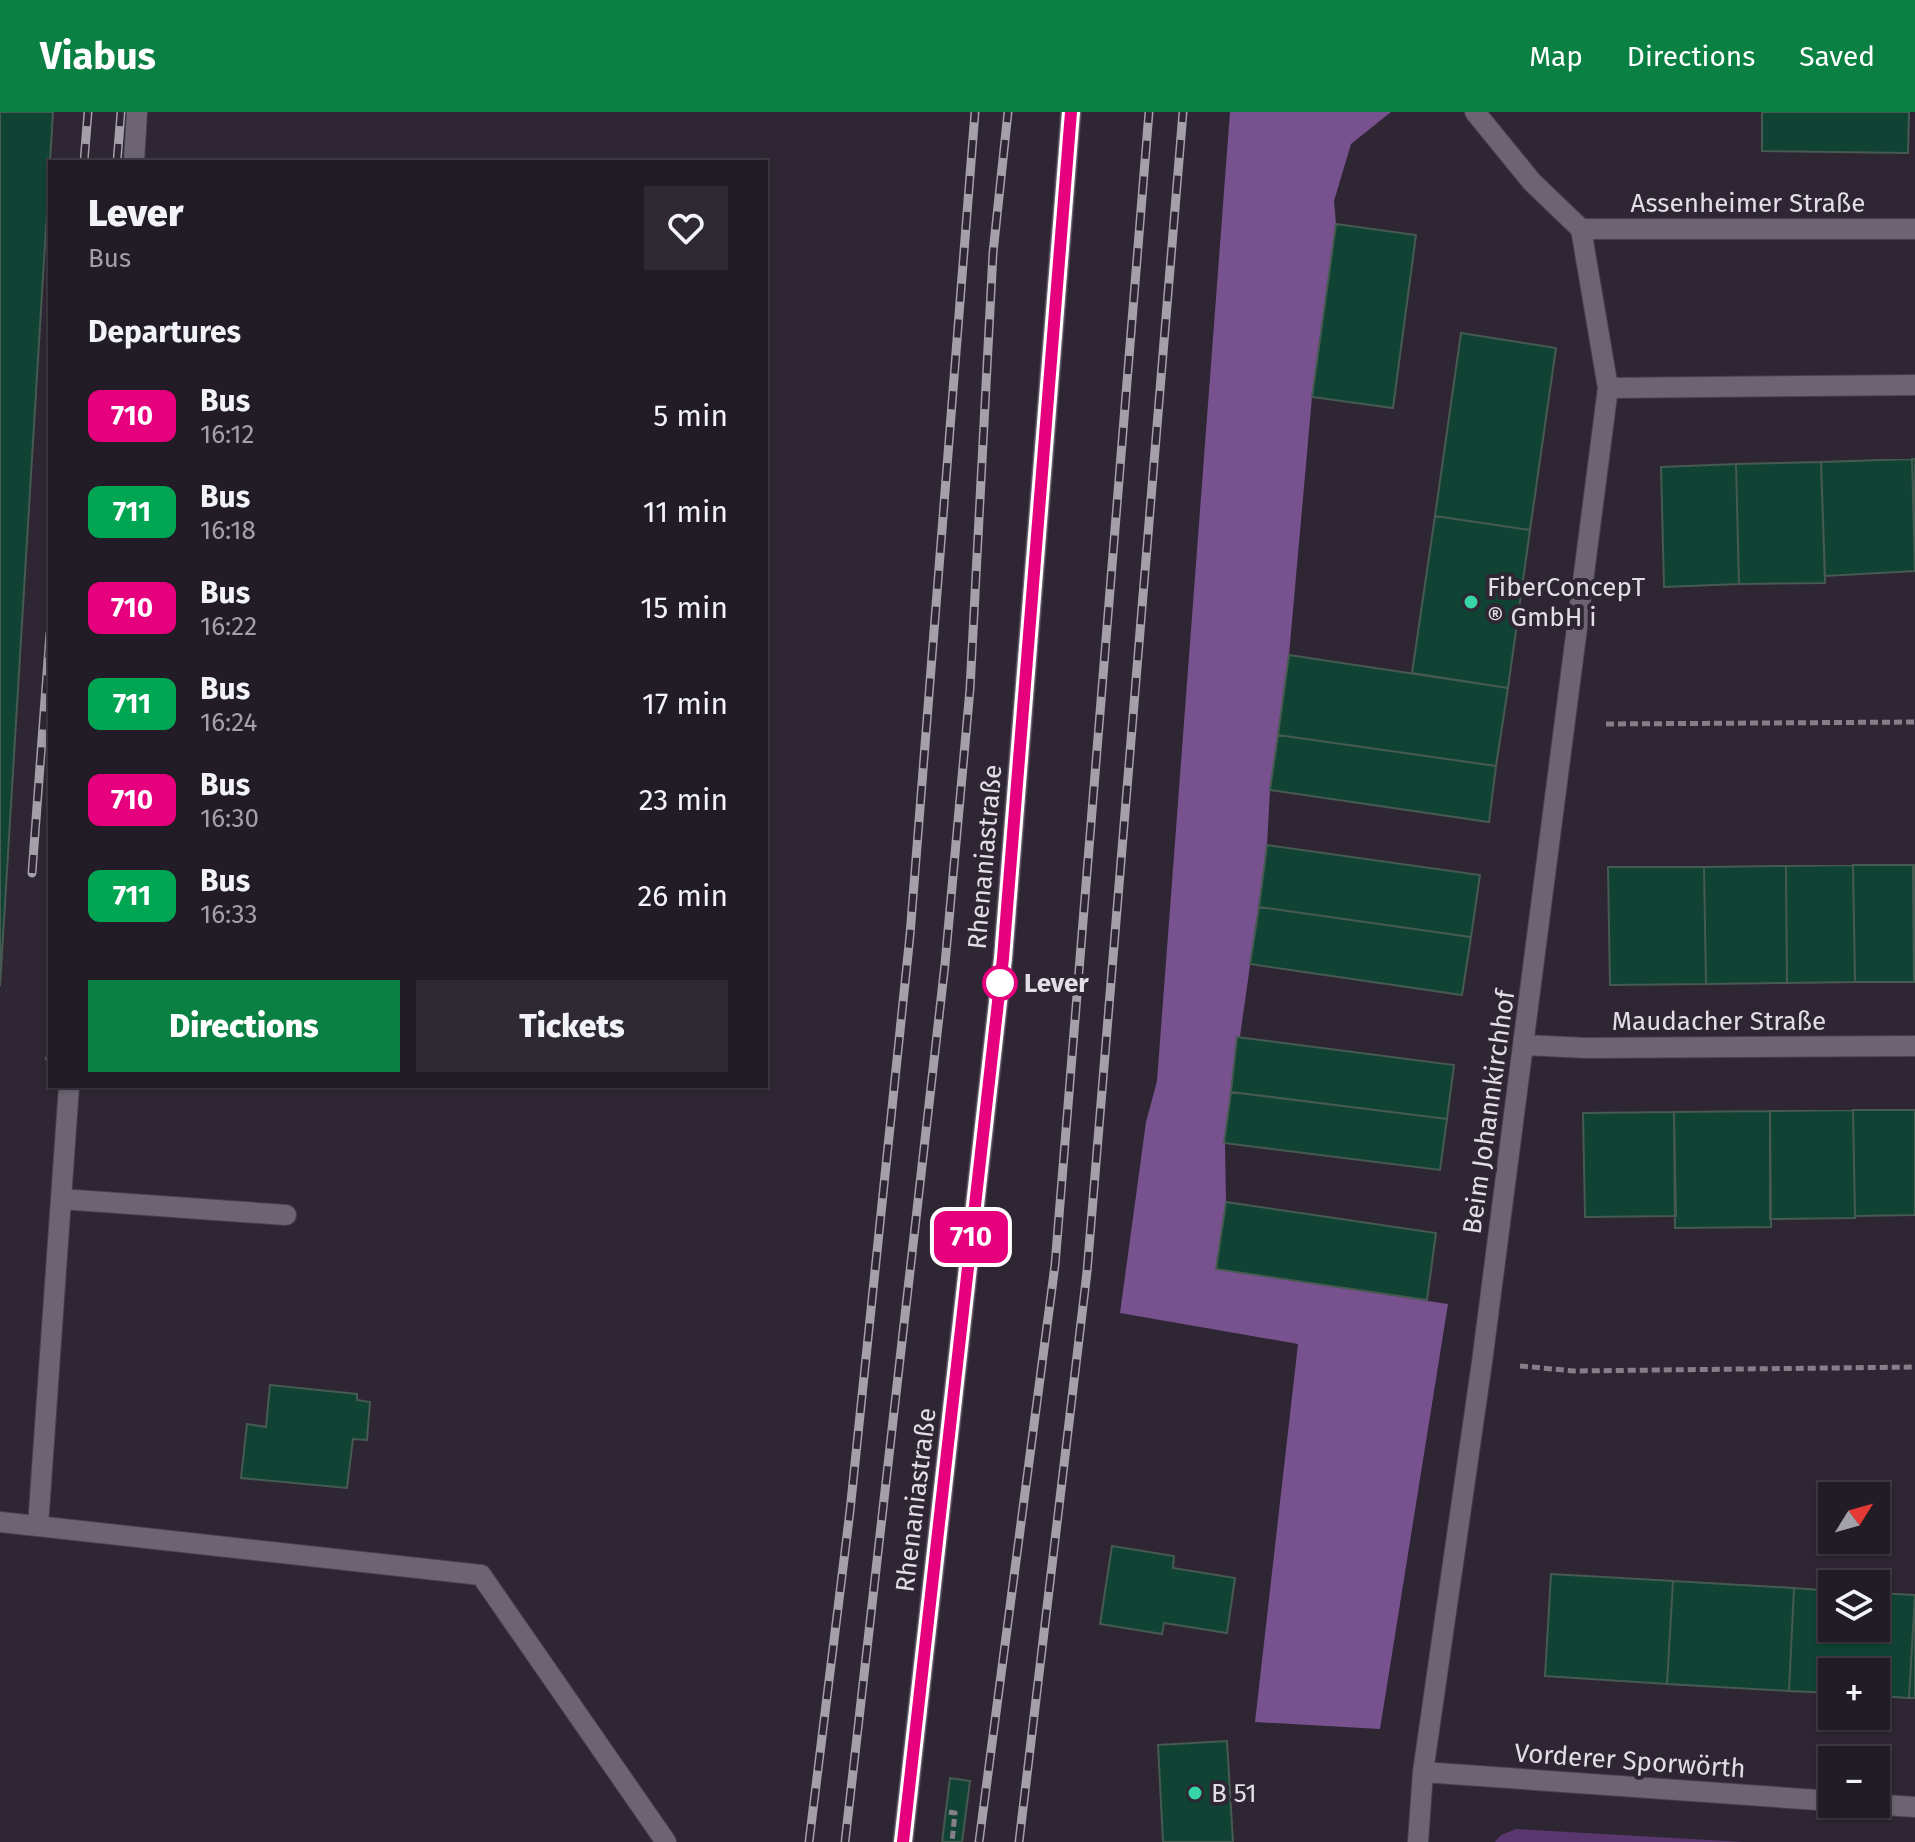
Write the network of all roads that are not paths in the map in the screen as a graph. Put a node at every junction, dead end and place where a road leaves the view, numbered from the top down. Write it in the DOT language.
graph roads {
  1 [pos="137,112"];
  2 [pos="1071,112"];
  3 [pos="1475,112"];
  4 [pos="134,160"];
  5 [pos="1581,229"];
  6 [pos="1915,229"];
  7 [pos="1915,385"];
  8 [pos="1608,388"];
  9 [pos="1524,1045"];
  10 [pos="1915,1046"];
  11 [pos="69,1088"];
  12 [pos="61,1199"];
  13 [pos="286,1215"];
  14 [pos="0,1522"];
  15 [pos="38,1526"];
  16 [pos="1423,1772"];
  17 [pos="1818,1800"];
  18 [pos="1890,1805"];
  19 [pos="1915,1807"];
  20 [pos="666,1842"];
  21 [pos="903,1842"];
  22 [pos="1418,1842"];
  1 -- 4 [label="street"];
  2 -- 21 [label="street, Rhenaniastraße"];
  3 -- 5 [label="street"];
  5 -- 6 [label="street, Assenheimer Straße"];
  5 -- 8 [label="street, Beim Johannkirchhof"];
  7 -- 8 [label="street"];
  8 -- 9 [label="street, Beim Johannkirchhof"];
  9 -- 10 [label="street, Maudacher Straße"];
  9 -- 16 [label="street, Beim Johannkirchhof"];
  11 -- 12 [label="street"];
  12 -- 13 [label="street"];
  12 -- 15 [label="street"];
  14 -- 15 [label="street"];
  15 -- 20 [label="street"];
  16 -- 17 [label="street, Vorderer Sporwörth"];
  16 -- 22 [label="street, Beim Johannkirchhof"];
  18 -- 19 [label="street"];
}
